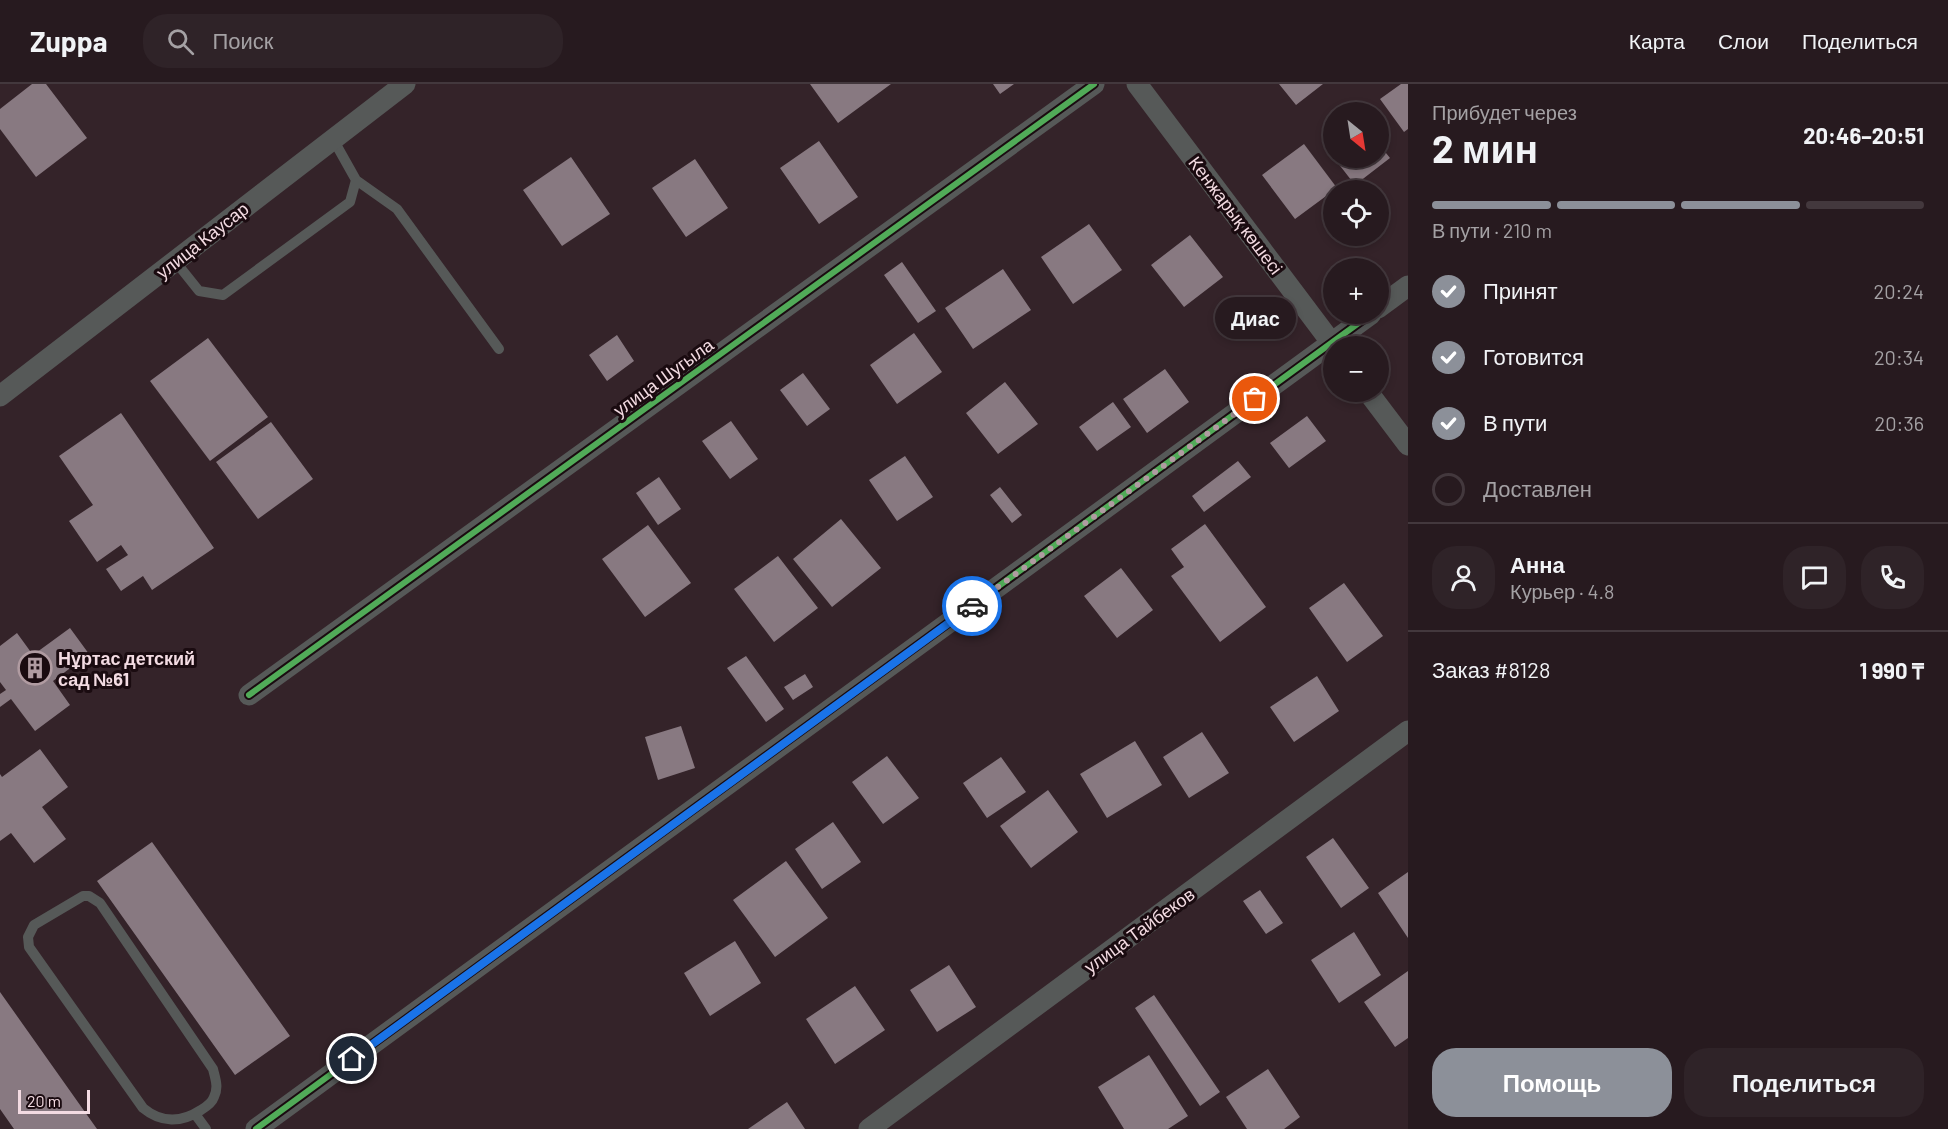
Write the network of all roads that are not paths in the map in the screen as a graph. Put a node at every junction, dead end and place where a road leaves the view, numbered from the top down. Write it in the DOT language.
graph roads {
  1 [pos="405,84"];
  2 [pos="1094,84"];
  3 [pos="1137,84"];
  4 [pos="333,139"];
  5 [pos="356,180"];
  6 [pos="175,261"];
  7 [pos="1408,286"];
  8 [pos="1389,300"];
  9 [pos="1359,324"];
  10 [pos="1326,336"];
  11 [pos="1344,336"];
  12 [pos="499,349"];
  13 [pos="1323,352"];
  14 [pos="0,396"];
  15 [pos="1376,402"];
  16 [pos="1408,445"];
  17 [pos="249,694"];
  18 [pos="1408,731"];
  19 [pos="195,1114"];
  20 [pos="206,1129"];
  21 [pos="256,1129"];
  22 [pos="869,1129"];
  1 -- 4 [label="street, улица Каусар"];
  2 -- 17 [label="street, улица Шугыла"];
  3 -- 10 [label="street, Кенжарық көшесі"];
  4 -- 5 [label="lane"];
  4 -- 6 [label="street, улица Каусар"];
  5 -- 6 [label="lane"];
  5 -- 12 [label="lane"];
  6 -- 14 [label="street, улица Каусар"];
  7 -- 8 [label="street"];
  9 -- 11 [label="street"];
  13 -- 21 [label="street"];
  15 -- 16 [label="street"];
  18 -- 22 [label="street, улица Тайбеков"];
  19 -- 19 [label="lane"];
  19 -- 20 [label="lane"];
}
